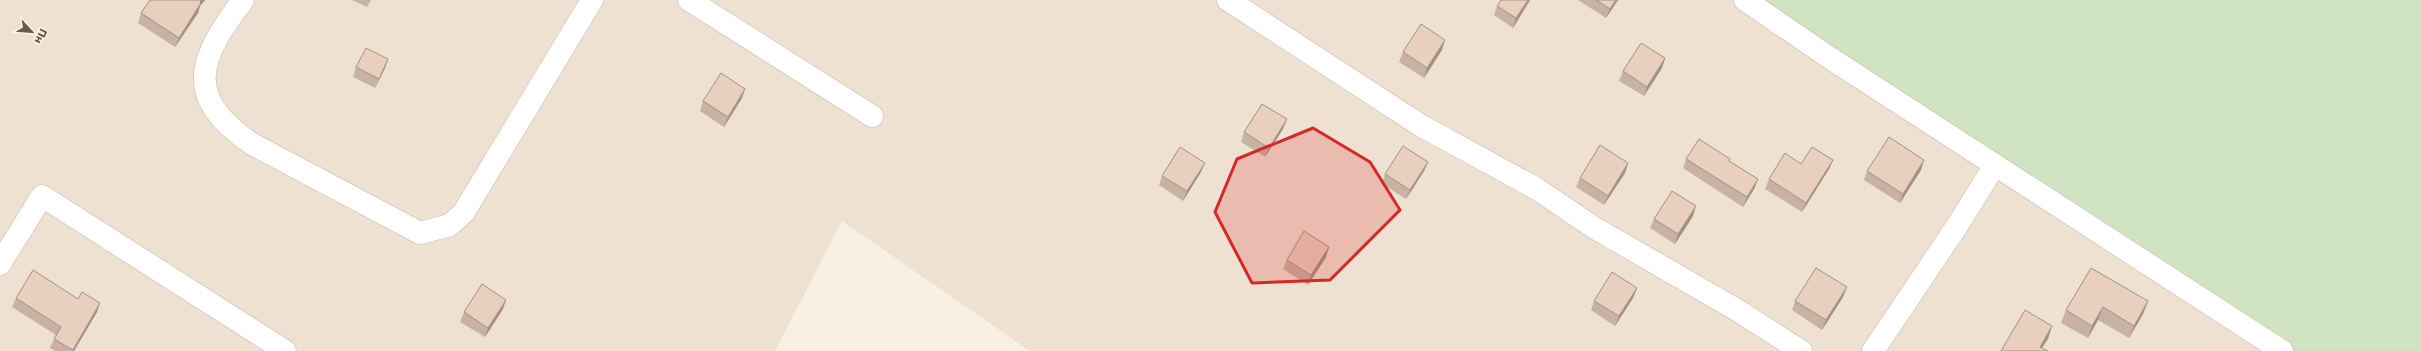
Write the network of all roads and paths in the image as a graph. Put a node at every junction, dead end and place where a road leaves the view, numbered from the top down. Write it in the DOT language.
graph roads {
  1 [pos="243,0"];
  2 [pos="592,0"];
  3 [pos="689,0"];
  4 [pos="1228,0"];
  5 [pos="1745,0"];
  6 [pos="872,116"];
  7 [pos="1995,165"];
  8 [pos="0,264"];
  9 [pos="285,351"];
  10 [pos="1801,351"];
  11 [pos="1873,351"];
  12 [pos="2282,351"];
  1 -- 2 [label="street"];
  3 -- 6 [label="street"];
  4 -- 10 [label="street"];
  5 -- 7 [label="street"];
  7 -- 11 [label="street"];
  7 -- 12 [label="street"];
  8 -- 9 [label="street"];
}
